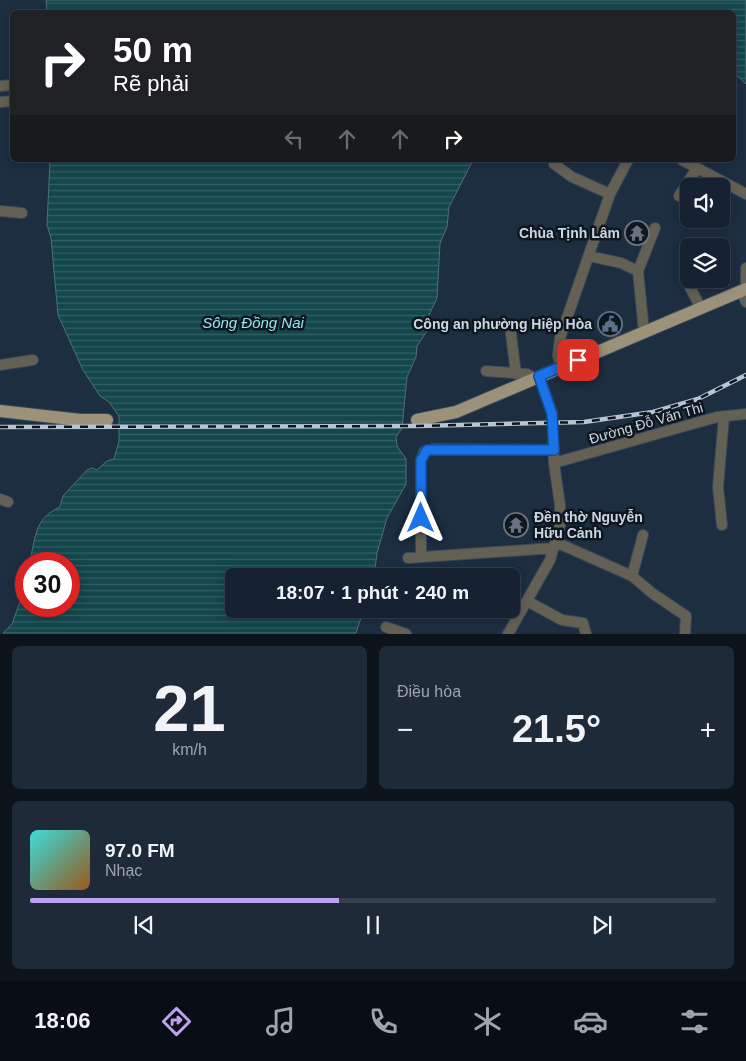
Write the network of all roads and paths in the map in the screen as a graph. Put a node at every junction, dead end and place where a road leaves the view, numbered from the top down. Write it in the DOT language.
graph roads {
  1 [pos="627,162"];
  2 [pos="686,162"];
  3 [pos="554,164"];
  4 [pos="697,168"];
  5 [pos="610,194"];
  6 [pos="746,194"];
  7 [pos="679,196"];
  8 [pos="0,210"];
  9 [pos="22,213"];
  10 [pos="654,228"];
  11 [pos="589,256"];
  12 [pos="746,268"];
  13 [pos="638,271"];
  14 [pos="690,288"];
  15 [pos="745,293"];
  16 [pos="701,308"];
  17 [pos="510,326"];
  18 [pos="644,332"];
  19 [pos="33,360"];
  20 [pos="0,365"];
  21 [pos="561,367"];
  22 [pos="486,371"];
  23 [pos="516,374"];
  24 [pos="536,377"];
  25 [pos="0,411"];
  26 [pos="746,414"];
  27 [pos="724,416"];
  28 [pos="107,418"];
  29 [pos="418,418"];
  30 [pos="554,450"];
  31 [pos="554,463"];
  32 [pos="722,525"];
  33 [pos="643,535"];
  34 [pos="557,546"];
  35 [pos="421,557"];
  36 [pos="408,558"];
  37 [pos="632,576"];
  38 [pos="527,601"];
  39 [pos="386,627"];
  40 [pos="406,634"];
  41 [pos="508,634"];
  42 [pos="586,634"];
  43 [pos="685,634"];
  1 -- 5 [label="street"];
  2 -- 4 [label="street"];
  3 -- 5 [label="street"];
  4 -- 6 [label="street"];
  4 -- 7 [label="street"];
  5 -- 11 [label="street"];
  8 -- 9 [label="street"];
  10 -- 13 [label="street"];
  11 -- 13 [label="street"];
  11 -- 21 [label="street"];
  12 -- 15 [label="street"];
  13 -- 18 [label="street"];
  14 -- 16 [label="street"];
  15 -- 16 [label="main road"];
  16 -- 18 [label="main road"];
  17 -- 23 [label="street"];
  18 -- 21 [label="main road"];
  19 -- 20 [label="street"];
  21 -- 24 [label="main road"];
  22 -- 23 [label="street"];
  23 -- 24 [label="street"];
  24 -- 29 [label="main road"];
  24 -- 30 [label="street"];
  25 -- 28 [label="main road"];
  26 -- 27 [label="street, Đường Đỗ Văn Thi"];
  27 -- 31 [label="street, Đường Đỗ Văn Thi"];
  27 -- 32 [label="street"];
  30 -- 31 [label="street"];
  30 -- 35 [label="street"];
  31 -- 34 [label="street"];
  33 -- 37 [label="street"];
  34 -- 35 [label="street"];
  34 -- 37 [label="street"];
  34 -- 38 [label="street"];
  35 -- 36 [label="street"];
  37 -- 43 [label="street"];
  38 -- 41 [label="street"];
  38 -- 42 [label="street"];
  39 -- 40 [label="street"];
}
